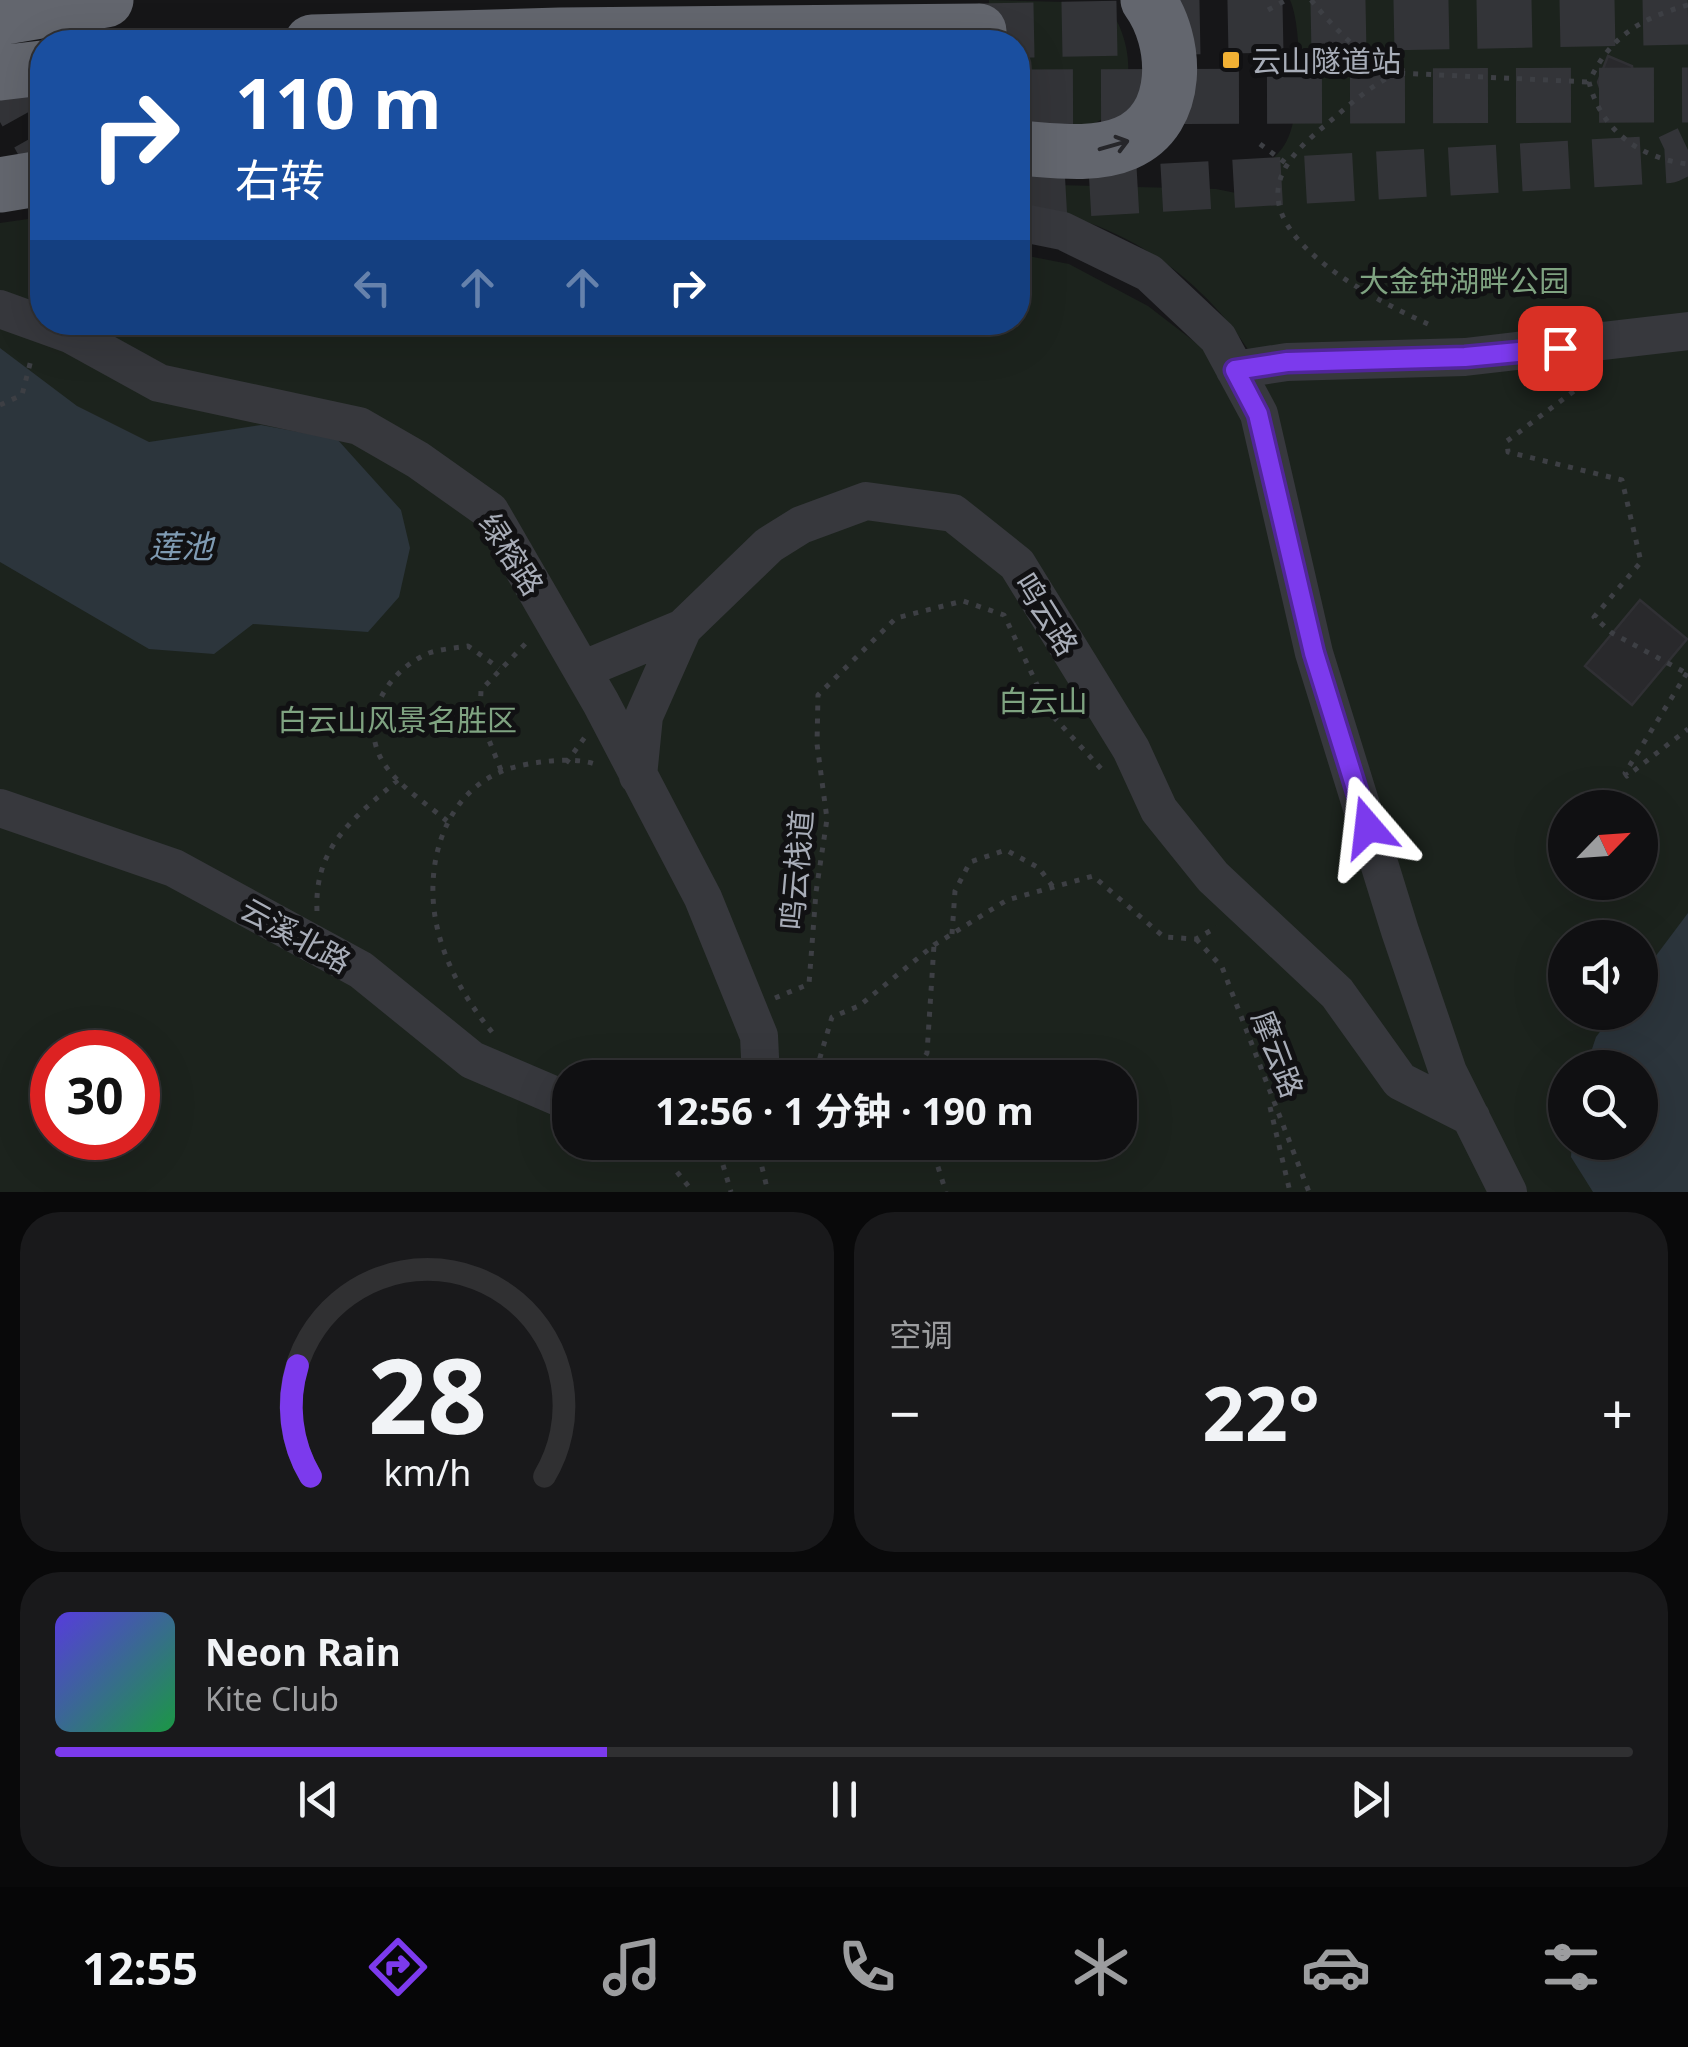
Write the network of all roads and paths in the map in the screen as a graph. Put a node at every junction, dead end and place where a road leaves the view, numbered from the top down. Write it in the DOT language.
graph roads {
  1 [pos="106,0"];
  2 [pos="1148,0"];
  3 [pos="1286,0"];
  4 [pos="1310,0"];
  5 [pos="1688,6"];
  6 [pos="1268,10"];
  7 [pos="0,18"];
  8 [pos="30,69"];
  9 [pos="0,73"];
  10 [pos="1398,74"];
  11 [pos="1589,82"];
  12 [pos="30,144"];
  13 [pos="1260,144"];
  14 [pos="0,148"];
  15 [pos="1030,148"];
  16 [pos="1287,164"];
  17 [pos="1688,164"];
  18 [pos="30,180"];
  19 [pos="0,185"];
  20 [pos="1030,224"];
  21 [pos="0,309"];
  22 [pos="30,320"];
  23 [pos="1440,330"];
  24 [pos="1688,331"];
  25 [pos="37,335"];
  26 [pos="72,335"];
  27 [pos="1588,344"];
  28 [pos="1235,370"];
  29 [pos="0,404"];
  30 [pos="555,622"];
  31 [pos="683,628"];
  32 [pos="499,668"];
  33 [pos="582,670"];
  34 [pos="1687,673"];
  35 [pos="1688,729"];
  36 [pos="501,770"];
  37 [pos="638,776"];
  38 [pos="400,779"];
  39 [pos="0,808"];
  40 [pos="1159,810"];
  41 [pos="447,821"];
  42 [pos="1053,887"];
  43 [pos="952,934"];
  44 [pos="934,945"];
  45 [pos="321,948"];
  46 [pos="749,1008"];
  47 [pos="497,1038"];
  48 [pos="760,1060"];
  49 [pos="819,1060"];
  50 [pos="923,1060"];
  51 [pos="1266,1090"];
  52 [pos="552,1094"];
  53 [pos="1471,1117"];
  54 [pos="760,1160"];
  55 [pos="936,1160"];
  56 [pos="768,1192"];
  57 [pos="946,1192"];
  58 [pos="1290,1192"];
  59 [pos="1309,1192"];
  60 [pos="1508,1192"];
  1 -- 7 [label="highway"];
  15 -- 2 [label="highway, one-way"];
  3 -- 6 [label="path"];
  4 -- 10 [label="path"];
  5 -- 11 [label="path"];
  8 -- 9 [label="highway"];
  10 -- 11 [label="path"];
  10 -- 16 [label="path"];
  11 -- 17 [label="path"];
  12 -- 14 [label="highway"];
  13 -- 16 [label="path"];
  16 -- 23 [label="path"];
  18 -- 19 [label="highway"];
  20 -- 28 [label="street"];
  21 -- 22 [label="street, 绿榕路"];
  24 -- 27 [label="street"];
  25 -- 29 [label="path"];
  26 -- 30 [label="street, 绿榕路"];
  27 -- 28 [label="street"];
  27 -- 34 [label="path"];
  28 -- 53 [label="street"];
  30 -- 32 [label="path"];
  30 -- 33 [label="street, 绿榕路"];
  31 -- 33 [label="street"];
  31 -- 37 [label="street, 鸣云路"];
  31 -- 40 [label="street, 鸣云路"];
  32 -- 36 [label="path"];
  32 -- 38 [label="path"];
  33 -- 37 [label="street, 绿榕路"];
  34 -- 35 [label="path"];
  36 -- 37 [label="path"];
  36 -- 41 [label="path"];
  37 -- 46 [label="street, 绿榕路"];
  38 -- 41 [label="path"];
  38 -- 45 [label="path"];
  39 -- 45 [label="street, 云溪北路"];
  40 -- 46 [label="path, 鸣云栈道"];
  40 -- 53 [label="street, 鸣云路"];
  41 -- 47 [label="path"];
  42 -- 43 [label="path"];
  42 -- 43 [label="path"];
  42 -- 51 [label="path, 摩云路"];
  43 -- 44 [label="path"];
  44 -- 49 [label="path"];
  44 -- 50 [label="path"];
  45 -- 52 [label="street, 云溪北路"];
  46 -- 48 [label="street, 绿榕路"];
  51 -- 58 [label="path"];
  51 -- 59 [label="path, 摩云路"];
  53 -- 60 [label="street"];
  54 -- 56 [label="path"];
  55 -- 57 [label="path"];
}
